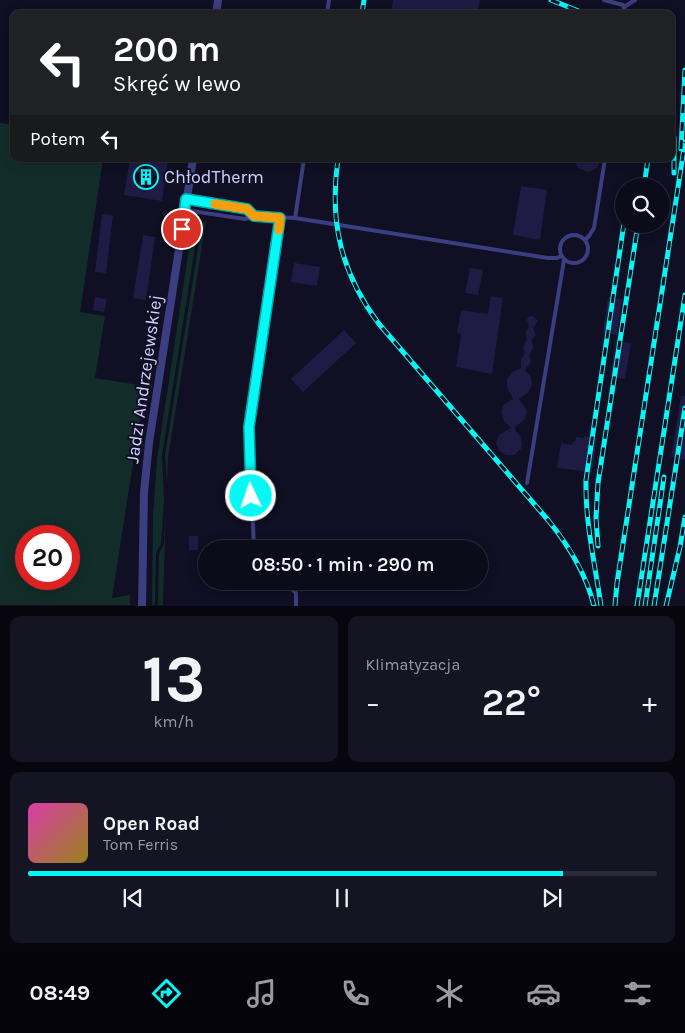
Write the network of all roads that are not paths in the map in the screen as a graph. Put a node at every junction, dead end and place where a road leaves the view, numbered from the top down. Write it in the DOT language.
graph roads {
  1 [pos="604,0"];
  2 [pos="635,0"];
  3 [pos="624,7"];
  4 [pos="625,10"];
  5 [pos="192,162"];
  6 [pos="304,162"];
  7 [pos="605,162"];
  8 [pos="186,199"];
  9 [pos="185,210"];
  10 [pos="254,216"];
  11 [pos="280,218"];
  12 [pos="295,218"];
  13 [pos="585,240"];
  14 [pos="563,258"];
  15 [pos="527,483"];
  16 [pos="254,540"];
  17 [pos="293,590"];
  18 [pos="142,606"];
  19 [pos="296,606"];
  1 -- 3 [label="lane"];
  2 -- 3 [label="lane"];
  3 -- 4 [label="lane"];
  5 -- 8 [label="street, Jadzi Andrzejewskiej"];
  6 -- 12 [label="lane"];
  7 -- 13 [label="lane"];
  8 -- 9 [label="street, Jadzi Andrzejewskiej"];
  8 -- 10 [label="lane"];
  9 -- 10 [label="lane"];
  9 -- 18 [label="street, Jadzi Andrzejewskiej"];
  10 -- 11 [label="lane"];
  11 -- 12 [label="lane"];
  11 -- 16 [label="lane"];
  12 -- 14 [label="lane"];
  13 -- 14 [label="lane"];
  13 -- 14 [label="lane"];
  14 -- 15 [label="lane"];
  17 -- 19 [label="lane"];
}
